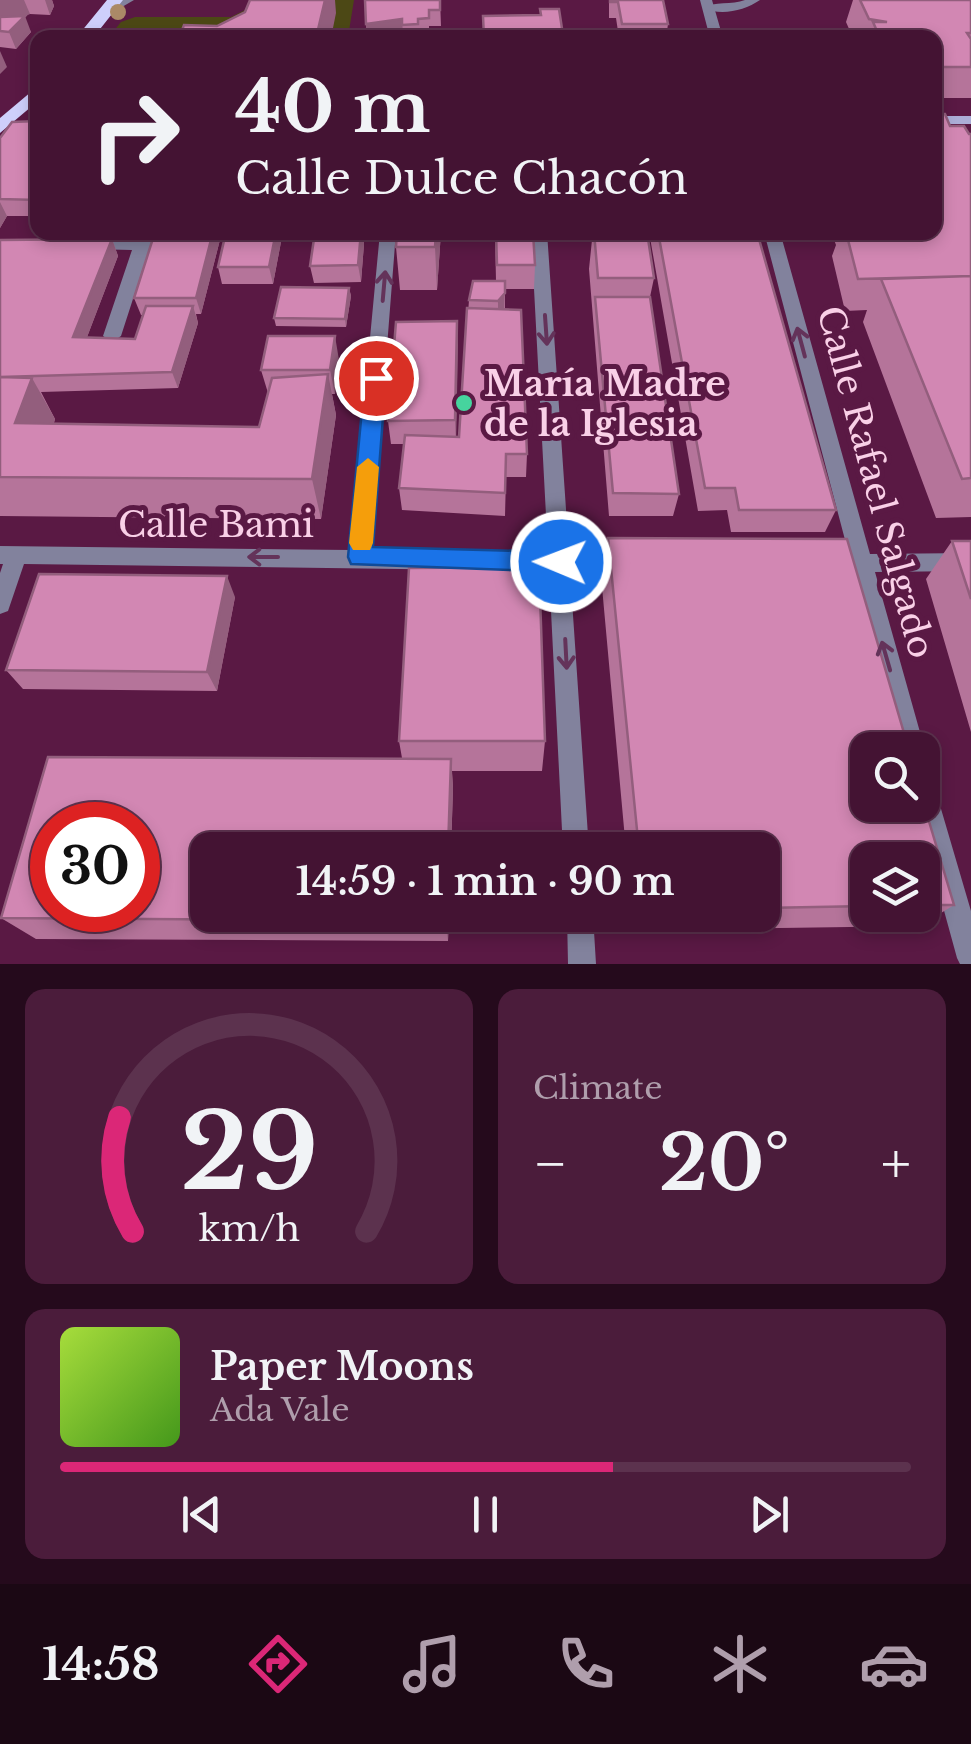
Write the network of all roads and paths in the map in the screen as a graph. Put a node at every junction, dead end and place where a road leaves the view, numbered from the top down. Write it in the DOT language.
graph roads {
  1 [pos="129,0"];
  2 [pos="756,0"];
  3 [pos="707,4"];
  4 [pos="111,6"];
  5 [pos="91,30"];
  6 [pos="715,30"];
  7 [pos="30,99"];
  8 [pos="942,120"];
  9 [pos="971,120"];
  10 [pos="30,122"];
  11 [pos="3,124"];
  12 [pos="129,240"];
  13 [pos="144,240"];
  14 [pos="387,240"];
  15 [pos="540,240"];
  16 [pos="774,240"];
  17 [pos="69,244"];
  18 [pos="112,336"];
  19 [pos="8,556"];
  20 [pos="360,557"];
  21 [pos="561,562"];
  22 [pos="971,562"];
  23 [pos="661,563"];
  24 [pos="801,564"];
  25 [pos="861,564"];
  26 [pos="0,604"];
  27 [pos="908,732"];
  28 [pos="932,822"];
  29 [pos="575,832"];
  30 [pos="581,932"];
  31 [pos="971,958"];
  32 [pos="582,964"];
  1 -- 4 [label="lane"];
  2 -- 3 [label="lane"];
  3 -- 6 [label="street"];
  4 -- 5 [label="main road"];
  7 -- 11 [label="main road"];
  8 -- 9 [label="street"];
  10 -- 11 [label="street"];
  12 -- 17 [label="street"];
  13 -- 18 [label="street"];
  20 -- 14 [label="street, one-way"];
  15 -- 21 [label="street, one-way"];
  25 -- 16 [label="street, Calle Rafael Salgado, one-way"];
  20 -- 19 [label="street, Calle Bami, one-way"];
  19 -- 26 [label="street"];
  20 -- 21 [label="street, Calle Bami"];
  21 -- 23 [label="street, Calle Bami"];
  21 -- 29 [label="street, one-way"];
  22 -- 25 [label="street"];
  24 -- 25 [label="street"];
  27 -- 25 [label="street, Calle Rafael Salgado, one-way"];
  28 -- 31 [label="street"];
  30 -- 32 [label="street"];
}
